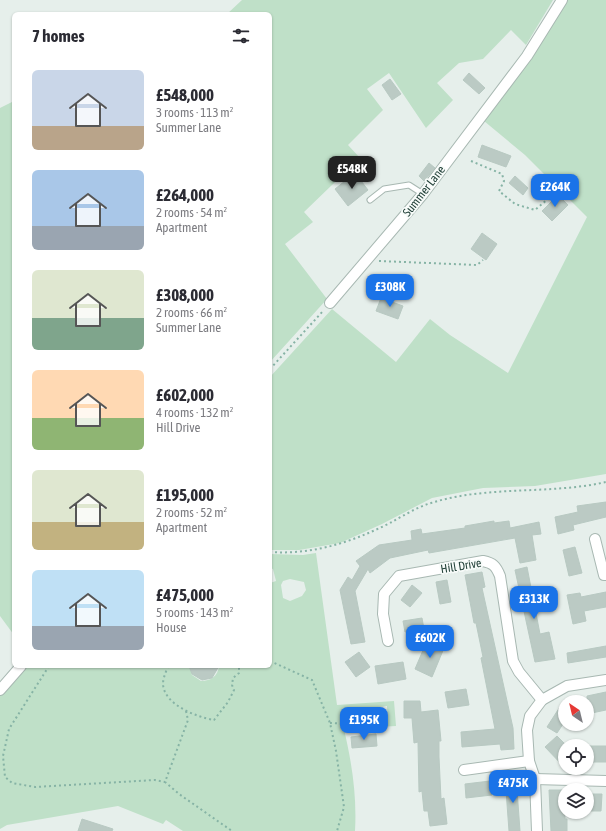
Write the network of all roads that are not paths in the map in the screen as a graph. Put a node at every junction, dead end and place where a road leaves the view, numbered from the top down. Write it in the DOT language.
graph roads {
  1 [pos="562,0"];
  2 [pos="423,194"];
  3 [pos="370,200"];
  4 [pos="330,303"];
  5 [pos="595,539"];
  6 [pos="606,575"];
  7 [pos="388,641"];
  8 [pos="19,668"];
  9 [pos="606,680"];
  10 [pos="0,690"];
  11 [pos="542,700"];
  12 [pos="529,761"];
  13 [pos="464,770"];
  14 [pos="534,779"];
  15 [pos="606,781"];
  16 [pos="537,831"];
  1 -- 2 [label="street, Summer Lane"];
  2 -- 3 [label="lane"];
  2 -- 4 [label="street, Summer Lane"];
  5 -- 6 [label="street"];
  7 -- 11 [label="street, Hill Drive"];
  8 -- 10 [label="street"];
  9 -- 11 [label="street"];
  11 -- 12 [label="street"];
  12 -- 13 [label="street"];
  12 -- 14 [label="street"];
  14 -- 15 [label="street"];
  14 -- 16 [label="street"];
}
